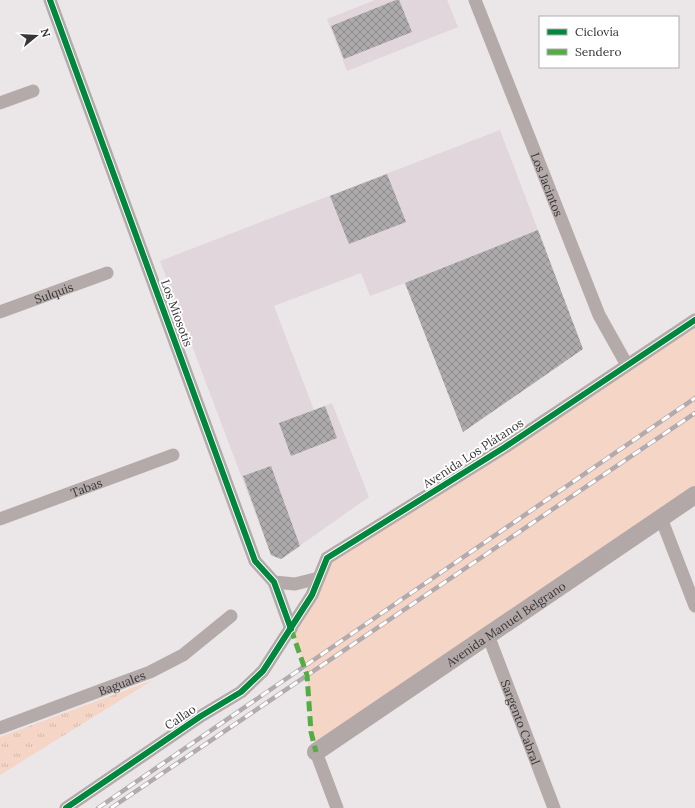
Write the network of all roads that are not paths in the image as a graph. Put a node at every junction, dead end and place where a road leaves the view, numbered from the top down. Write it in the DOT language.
graph roads {
  1 [pos="50,0"];
  2 [pos="475,0"];
  3 [pos="33,90"];
  4 [pos="0,103"];
  5 [pos="107,273"];
  6 [pos="0,312"];
  7 [pos="695,320"];
  8 [pos="627,365"];
  9 [pos="173,455"];
  10 [pos="695,494"];
  11 [pos="661,518"];
  12 [pos="0,519"];
  13 [pos="319,578"];
  14 [pos="274,582"];
  15 [pos="695,606"];
  16 [pos="232,616"];
  17 [pos="291,629"];
  18 [pos="488,635"];
  19 [pos="0,728"];
  20 [pos="316,752"];
  21 [pos="66,808"];
  22 [pos="337,808"];
  23 [pos="554,808"];
  1 -- 14 [label="street, Los Miosotis"];
  2 -- 8 [label="street, Los Jacintos"];
  3 -- 4 [label="street"];
  5 -- 6 [label="street, Sulquis"];
  7 -- 8 [label="street, Avenida Los Plátanos"];
  8 -- 13 [label="street, Avenida Los Plátanos"];
  9 -- 12 [label="street, Tabas"];
  10 -- 11 [label="main road, Avenida Manuel Belgrano"];
  11 -- 15 [label="street"];
  11 -- 18 [label="main road, Avenida Manuel Belgrano"];
  13 -- 14 [label="street"];
  13 -- 17 [label="street, Avenida Los Plátanos"];
  14 -- 17 [label="street, Los Miosotis"];
  16 -- 19 [label="street, Baguales"];
  17 -- 21 [label="street, Callao"];
  18 -- 20 [label="main road, Avenida Manuel Belgrano"];
  18 -- 23 [label="street, Sargento Cabral"];
  20 -- 22 [label="street"];
}
